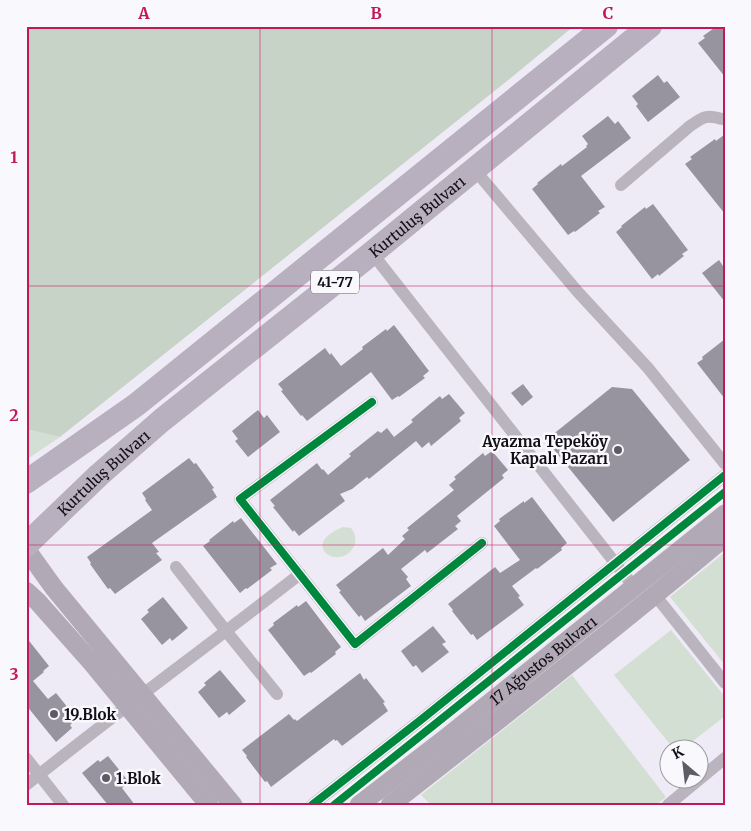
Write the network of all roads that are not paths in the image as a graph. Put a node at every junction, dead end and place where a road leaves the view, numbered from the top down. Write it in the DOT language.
graph roads {
  1 [pos="606,26"];
  2 [pos="650,26"];
  3 [pos="724,120"];
  4 [pos="474,169"];
  5 [pos="621,185"];
  6 [pos="372,253"];
  7 [pos="372,402"];
  8 [pos="725,464"];
  9 [pos="725,475"];
  10 [pos="26,482"];
  11 [pos="725,514"];
  12 [pos="725,537"];
  13 [pos="482,543"];
  14 [pos="26,545"];
  15 [pos="26,549"];
  16 [pos="616,563"];
  17 [pos="176,567"];
  18 [pos="300,574"];
  19 [pos="634,587"];
  20 [pos="26,591"];
  21 [pos="655,595"];
  22 [pos="226,631"];
  23 [pos="725,683"];
  24 [pos="277,694"];
  25 [pos="135,700"];
  26 [pos="26,758"];
  27 [pos="725,758"];
  28 [pos="40,774"];
  29 [pos="26,785"];
  30 [pos="63,805"];
  31 [pos="209,805"];
  32 [pos="233,805"];
  33 [pos="312,805"];
  34 [pos="359,805"];
  35 [pos="390,805"];
  36 [pos="668,805"];
  1 -- 10 [label="highway, Kurtuluş Bulvarı / 41-77"];
  2 -- 4 [label="highway, Kurtuluş Bulvarı / 41-77"];
  3 -- 5 [label="street"];
  4 -- 6 [label="highway, Kurtuluş Bulvarı / 41-77"];
  4 -- 8 [label="street"];
  6 -- 14 [label="highway, Kurtuluş Bulvarı / 41-77"];
  6 -- 16 [label="street"];
  7 -- 18 [label="street"];
  9 -- 16 [label="street"];
  11 -- 19 [label="main road, 17 Ağustos Bulvarı"];
  12 -- 21 [label="main road, 17 Ağustos Bulvarı"];
  13 -- 18 [label="street"];
  15 -- 25 [label="main road"];
  16 -- 19 [label="street"];
  16 -- 33 [label="street"];
  17 -- 22 [label="street"];
  18 -- 22 [label="street"];
  19 -- 34 [label="main road, 17 Ağustos Bulvarı"];
  20 -- 25 [label="main road"];
  21 -- 23 [label="street"];
  21 -- 35 [label="main road, 17 Ağustos Bulvarı"];
  22 -- 24 [label="street"];
  22 -- 25 [label="street"];
  25 -- 28 [label="street"];
  25 -- 31 [label="main road"];
  25 -- 32 [label="main road"];
  26 -- 28 [label="street"];
  27 -- 36 [label="street"];
  28 -- 29 [label="street"];
  28 -- 30 [label="street"];
}
